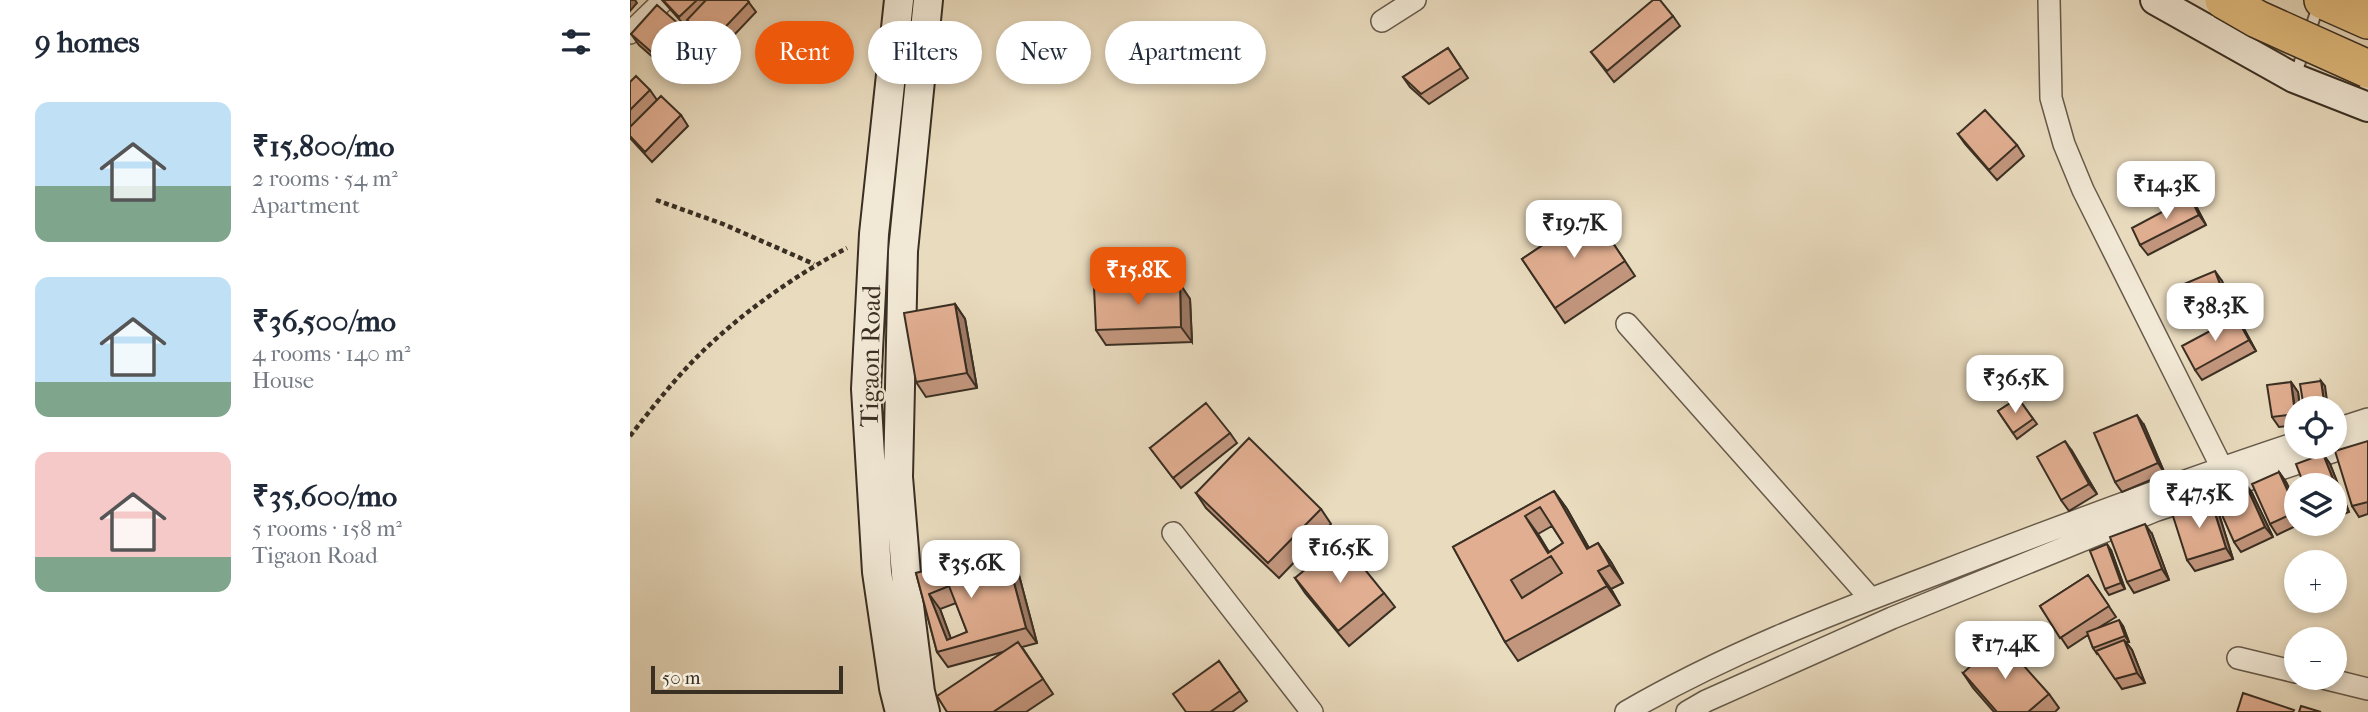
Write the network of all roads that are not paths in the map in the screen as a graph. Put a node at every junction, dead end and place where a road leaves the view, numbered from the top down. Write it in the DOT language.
graph roads {
  1 [pos="664,0"];
  2 [pos="899,0"];
  3 [pos="928,0"];
  4 [pos="1415,0"];
  5 [pos="2049,0"];
  6 [pos="2155,0"];
  7 [pos="2224,0"];
  8 [pos="2321,0"];
  9 [pos="2368,20"];
  10 [pos="1382,21"];
  11 [pos="630,33"];
  12 [pos="2368,69"];
  13 [pos="2294,78"];
  14 [pos="2368,107"];
  15 [pos="901,288"];
  16 [pos="871,290"];
  17 [pos="1627,324"];
  18 [pos="2368,419"];
  19 [pos="2347,426"];
  20 [pos="2368,440"];
  21 [pos="2284,449"];
  22 [pos="2226,477"];
  23 [pos="1173,533"];
  24 [pos="1871,599"];
  25 [pos="2238,658"];
  26 [pos="2284,669"];
  27 [pos="2347,684"];
  28 [pos="2368,689"];
  29 [pos="900,712"];
  30 [pos="925,712"];
  31 [pos="1312,712"];
  32 [pos="1626,712"];
  33 [pos="1687,712"];
  1 -- 11 [label="street"];
  2 -- 16 [label="street, Tigaon Road"];
  3 -- 15 [label="street, Tigaon Road"];
  4 -- 10 [label="street"];
  5 -- 22 [label="street"];
  6 -- 13 [label="street"];
  7 -- 12 [label="highway, bridge"];
  8 -- 9 [label="highway"];
  8 -- 13 [label="lane"];
  13 -- 14 [label="street"];
  15 -- 16 [label="street"];
  15 -- 30 [label="street, Tigaon Road"];
  16 -- 29 [label="street, Tigaon Road"];
  17 -- 24 [label="street"];
  18 -- 19 [label="street"];
  20 -- 22 [label="street"];
  21 -- 22 [label="street"];
  22 -- 24 [label="street"];
  22 -- 33 [label="street"];
  23 -- 31 [label="street"];
  24 -- 32 [label="street"];
  25 -- 26 [label="street"];
  27 -- 28 [label="street"];
}
